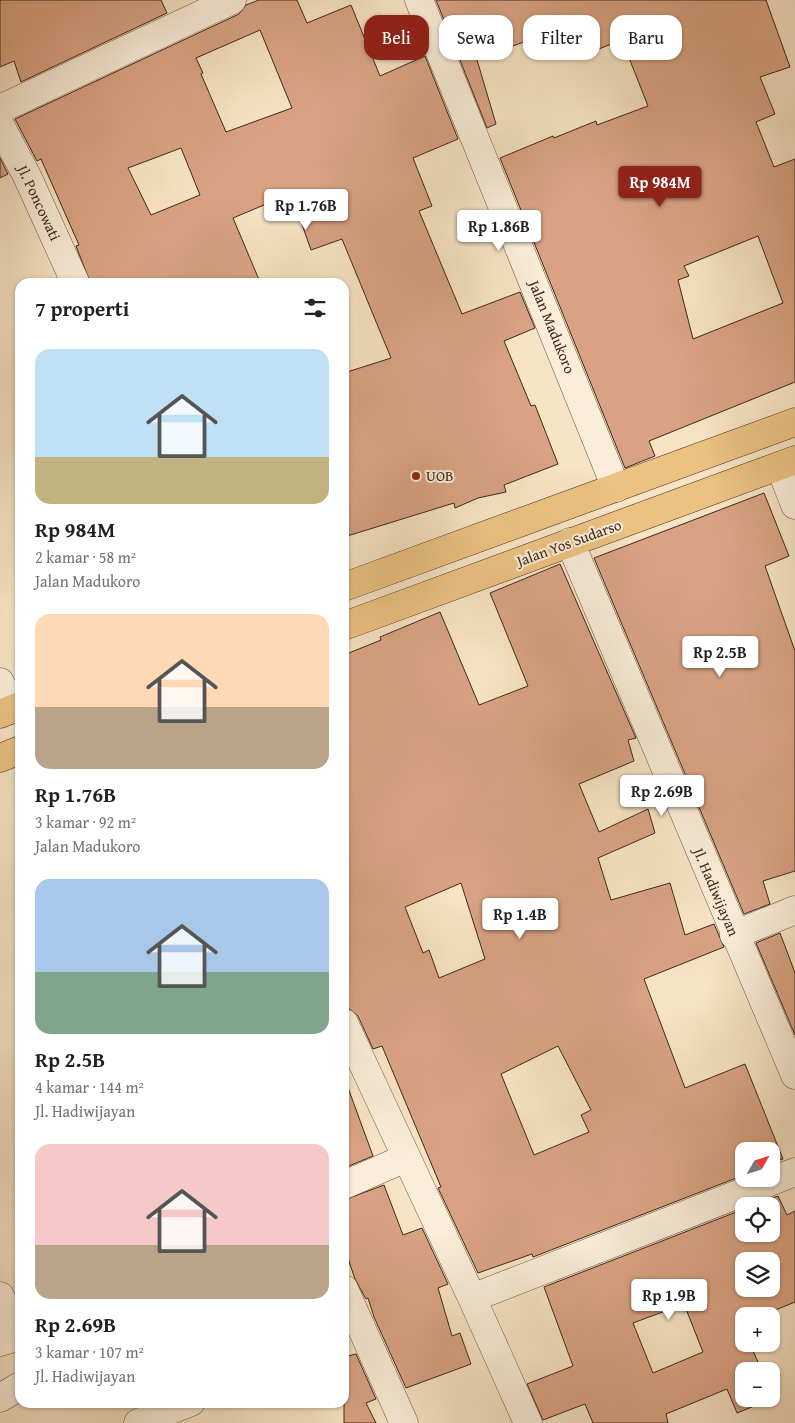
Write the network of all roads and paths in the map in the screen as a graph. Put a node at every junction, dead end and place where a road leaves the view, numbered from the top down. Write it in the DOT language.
graph roads {
  1 [pos="232,0"];
  2 [pos="419,0"];
  3 [pos="0,109"];
  4 [pos="0,125"];
  5 [pos="9,160"];
  6 [pos="73,278"];
  7 [pos="795,422"];
  8 [pos="788,463"];
  9 [pos="616,488"];
  10 [pos="795,504"];
  11 [pos="557,510"];
  12 [pos="628,521"];
  13 [pos="570,542"];
  14 [pos="349,585"];
  15 [pos="349,624"];
  16 [pos="0,682"];
  17 [pos="11,710"];
  18 [pos="15,752"];
  19 [pos="0,758"];
  20 [pos="795,910"];
  21 [pos="734,935"];
  22 [pos="349,1034"];
  23 [pos="795,1075"];
  24 [pos="406,1158"];
  25 [pos="795,1172"];
  26 [pos="349,1183"];
  27 [pos="0,1296"];
  28 [pos="472,1298"];
  29 [pos="349,1316"];
  30 [pos="0,1342"];
  31 [pos="354,1343"];
  32 [pos="15,1389"];
  33 [pos="0,1398"];
  34 [pos="178,1408"];
  35 [pos="193,1408"];
  36 [pos="138,1423"];
  37 [pos="199,1423"];
  38 [pos="404,1423"];
  39 [pos="528,1423"];
  1 -- 3 [label="street"];
  2 -- 9 [label="street, Jalan Madukoro"];
  4 -- 5 [label="street, Jl. Poncowati"];
  5 -- 6 [label="street, Jl. Poncowati"];
  7 -- 9 [label="main road"];
  8 -- 10 [label="street"];
  8 -- 12 [label="main road, Jalan Yos Sudarso"];
  9 -- 11 [label="main road"];
  9 -- 12 [label="main road"];
  11 -- 13 [label="main road"];
  11 -- 14 [label="main road"];
  12 -- 13 [label="main road, Jalan Yos Sudarso"];
  13 -- 15 [label="main road, Jalan Yos Sudarso"];
  13 -- 21 [label="street, Jl. Hadiwijayan"];
  16 -- 17 [label="street"];
  18 -- 19 [label="main road"];
  20 -- 21 [label="street"];
  21 -- 23 [label="street, Jl. Hadiwijayan"];
  22 -- 24 [label="street"];
  24 -- 26 [label="street"];
  24 -- 28 [label="street"];
  25 -- 28 [label="street"];
  27 -- 30 [label="street"];
  28 -- 39 [label="street"];
  29 -- 31 [label="street"];
  31 -- 38 [label="street"];
  32 -- 33 [label="street"];
  34 -- 36 [label="street"];
  35 -- 37 [label="street"];
}
